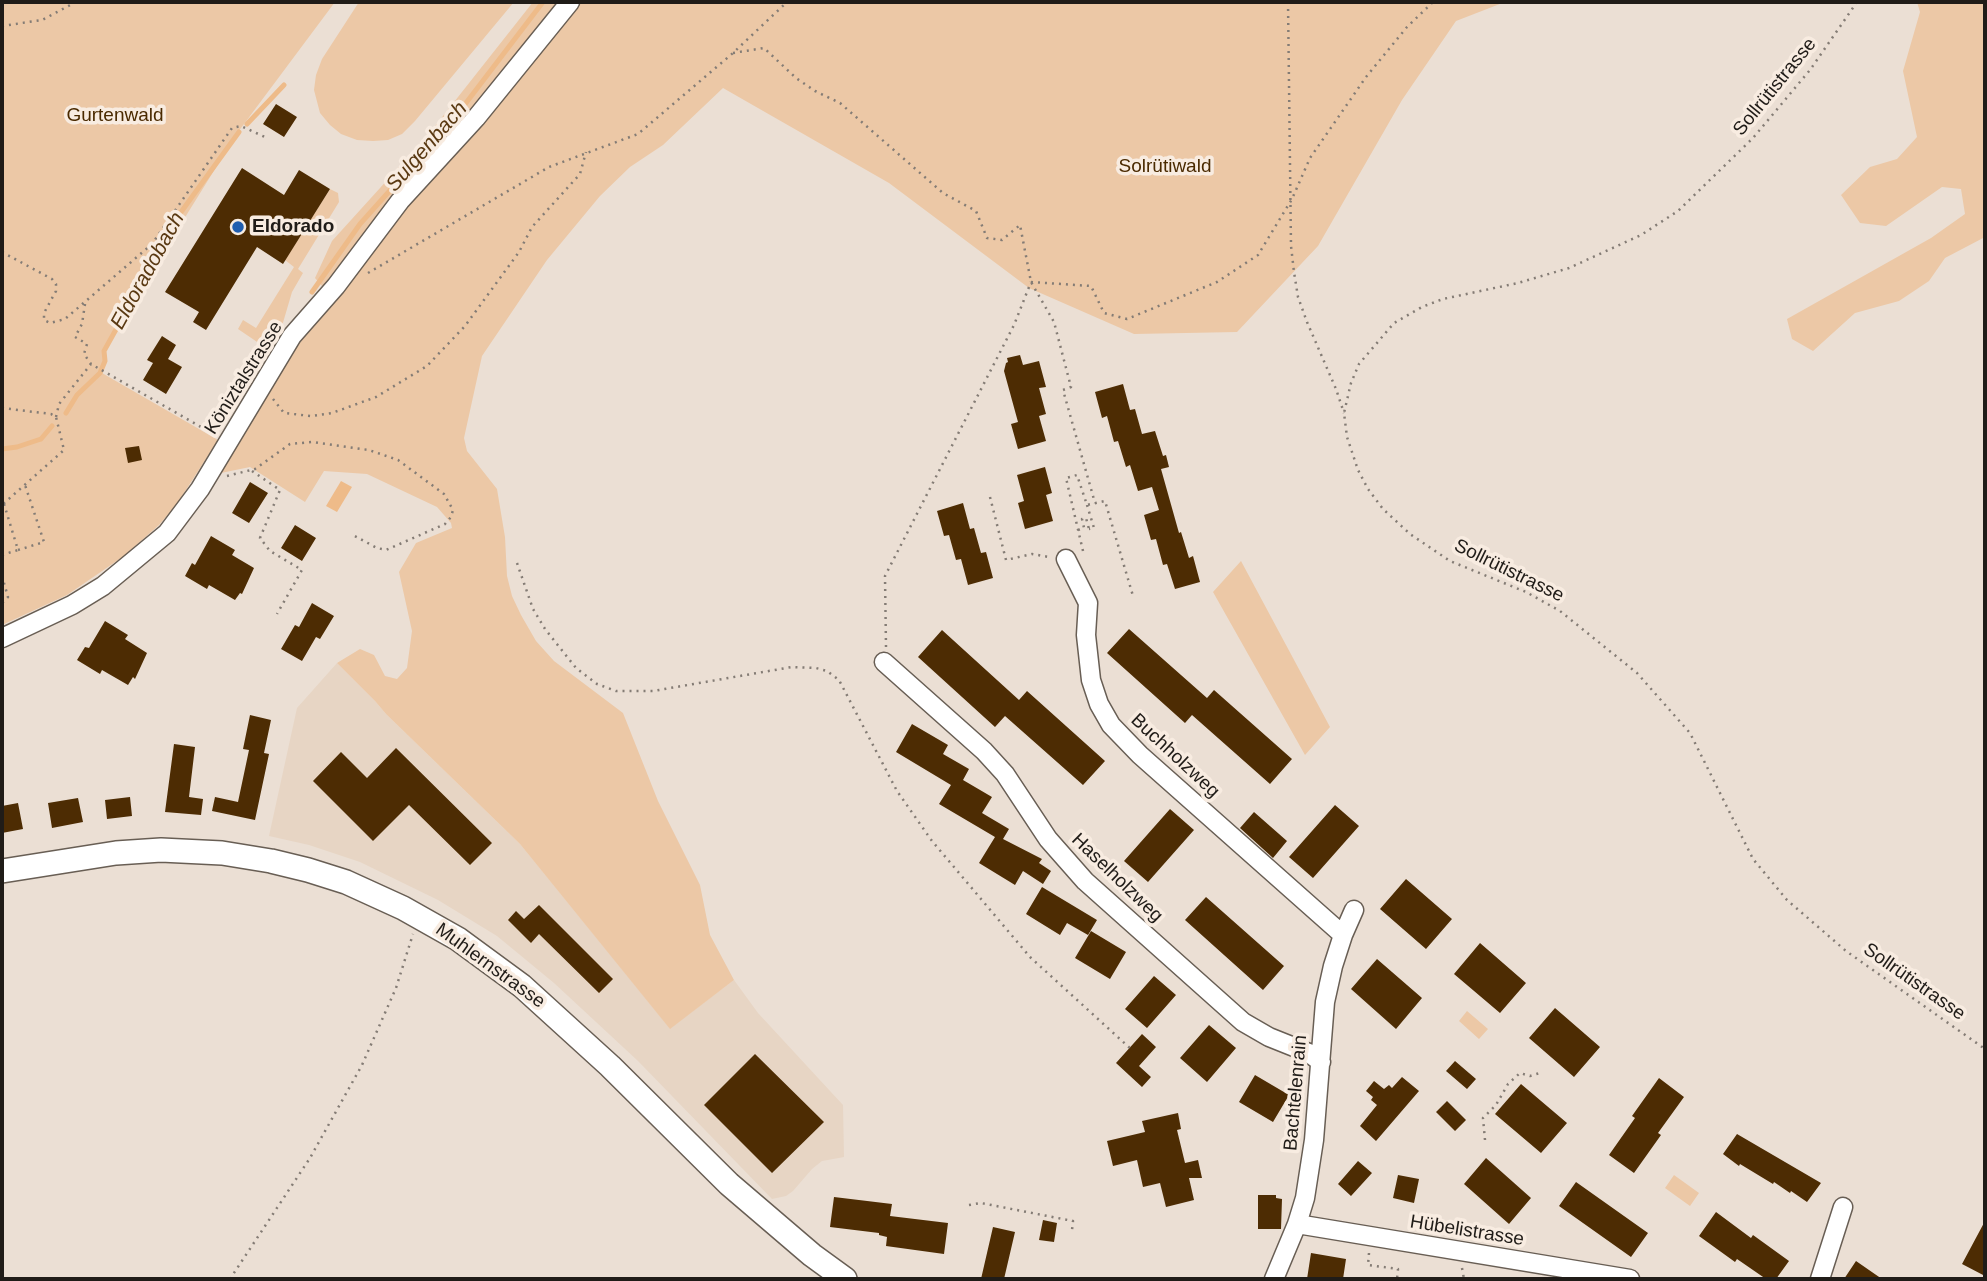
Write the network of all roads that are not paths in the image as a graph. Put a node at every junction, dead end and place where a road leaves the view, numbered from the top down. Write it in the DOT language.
graph roads {
  1 [pos="570,2"];
  2 [pos="1066,559"];
  3 [pos="2,638"];
  4 [pos="884,662"];
  5 [pos="2,871"];
  6 [pos="1354,910"];
  7 [pos="1343,935"];
  8 [pos="1321,1062"];
  9 [pos="1843,1207"];
  10 [pos="1297,1224"];
  11 [pos="845,1279"];
  12 [pos="1274,1279"];
  13 [pos="1630,1279"];
  14 [pos="1819,1279"];
  1 -- 3 [label="street, Köniztalstrasse"];
  2 -- 7 [label="street, Buchholzweg"];
  4 -- 8 [label="street, Haselholzweg"];
  5 -- 11 [label="street, Muhlernstrasse"];
  6 -- 7 [label="street, Bachtelenrain"];
  7 -- 8 [label="street, Bachtelenrain"];
  8 -- 10 [label="street, Bachtelenrain"];
  9 -- 14 [label="street"];
  10 -- 12 [label="street, Bachtelenrain"];
  10 -- 13 [label="street, Hübelistrasse"];
}
